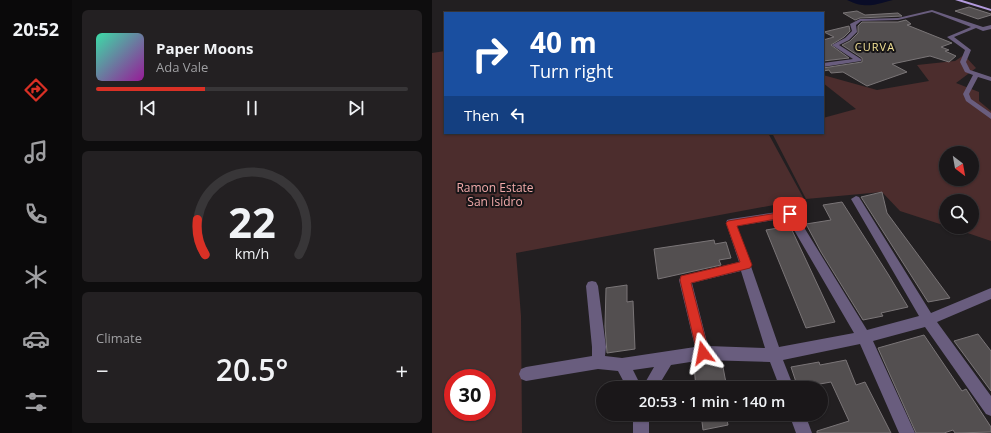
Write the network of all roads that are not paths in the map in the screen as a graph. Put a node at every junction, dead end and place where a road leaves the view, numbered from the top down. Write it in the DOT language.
graph roads {
  1 [pos="957,0"];
  2 [pos="991,10"];
  3 [pos="975,27"];
  4 [pos="991,27"];
  5 [pos="824,64"];
  6 [pos="976,75"];
  7 [pos="991,79"];
  8 [pos="991,117"];
  9 [pos="856,199"];
  10 [pos="746,265"];
  11 [pos="592,286"];
  12 [pos="991,293"];
  13 [pos="928,320"];
  14 [pos="864,337"];
  15 [pos="703,353"];
  16 [pos="774,355"];
  17 [pos="667,358"];
  18 [pos="598,362"];
  19 [pos="622,365"];
  20 [pos="526,374"];
  21 [pos="631,381"];
  22 [pos="653,381"];
  23 [pos="784,381"];
  24 [pos="991,409"];
  25 [pos="641,421"];
  26 [pos="800,421"];
  27 [pos="641,433"];
  28 [pos="804,433"];
  29 [pos="907,433"];
  1 -- 2 [label="main road"];
  3 -- 4 [label="street"];
  3 -- 5 [label="street"];
  3 -- 6 [label="street"];
  6 -- 7 [label="street"];
  6 -- 8 [label="street"];
  9 -- 13 [label="street"];
  10 -- 14 [label="street"];
  10 -- 15 [label="street"];
  10 -- 16 [label="street"];
  11 -- 18 [label="street"];
  12 -- 13 [label="street"];
  13 -- 14 [label="street"];
  13 -- 24 [label="street"];
  14 -- 16 [label="street"];
  14 -- 29 [label="street"];
  15 -- 16 [label="street"];
  15 -- 17 [label="street"];
  16 -- 23 [label="street"];
  17 -- 19 [label="street"];
  17 -- 22 [label="street"];
  18 -- 19 [label="street"];
  18 -- 20 [label="street"];
  19 -- 21 [label="street"];
  25 -- 27 [label="street"];
  26 -- 28 [label="street"];
}
